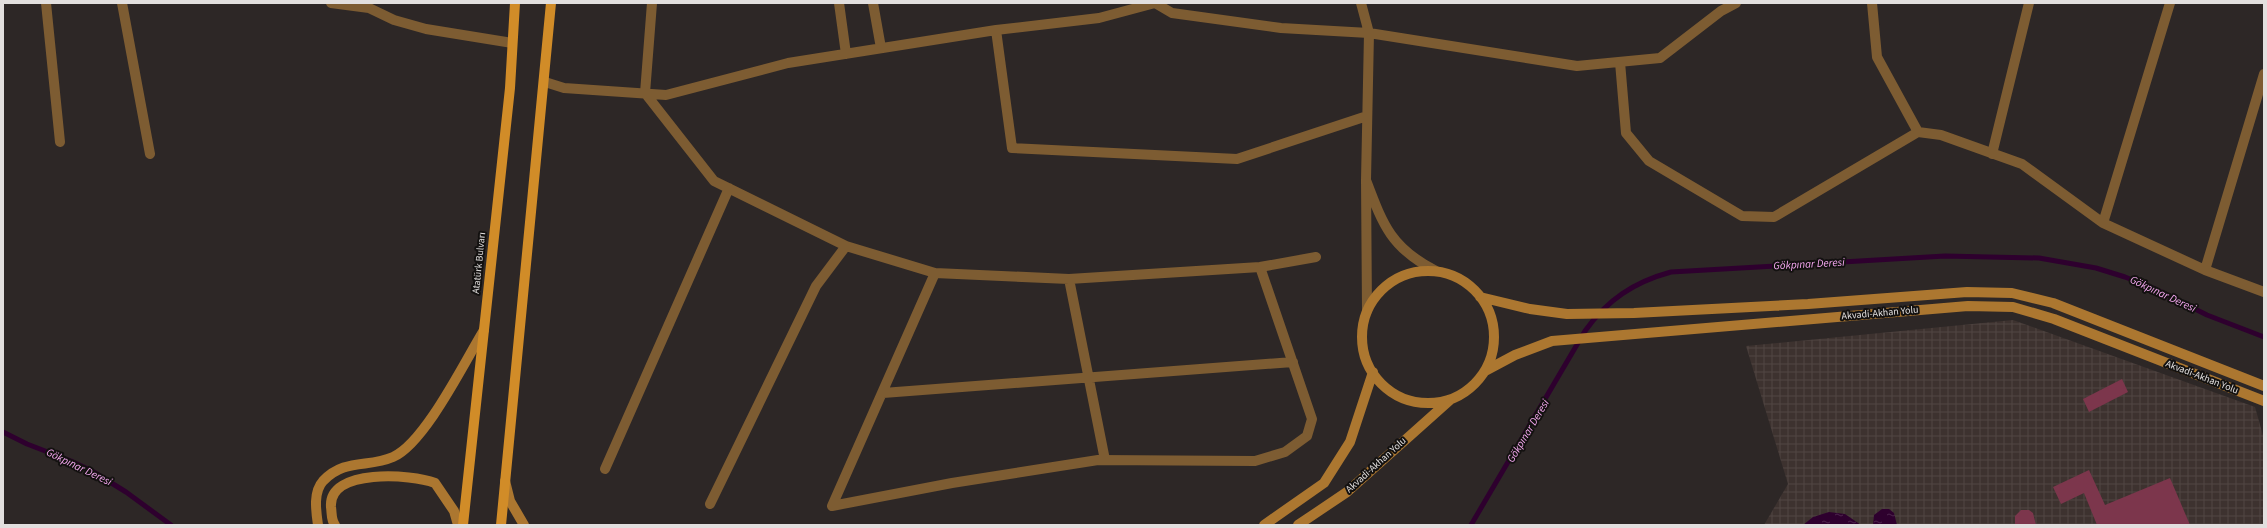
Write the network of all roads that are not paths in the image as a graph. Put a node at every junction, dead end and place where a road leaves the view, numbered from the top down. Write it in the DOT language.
graph roads {
  1 [pos="46,3"];
  2 [pos="122,3"];
  3 [pos="332,3"];
  4 [pos="515,3"];
  5 [pos="551,3"];
  6 [pos="652,3"];
  7 [pos="839,3"];
  8 [pos="873,3"];
  9 [pos="1155,3"];
  10 [pos="1361,3"];
  11 [pos="1736,3"];
  12 [pos="1872,3"];
  13 [pos="2029,3"];
  14 [pos="2170,3"];
  15 [pos="369,6"];
  16 [pos="996,30"];
  17 [pos="1369,34"];
  18 [pos="512,43"];
  19 [pos="881,48"];
  20 [pos="846,54"];
  21 [pos="1620,62"];
  22 [pos="2264,74"];
  23 [pos="545,82"];
  24 [pos="645,93"];
  25 [pos="1367,116"];
  26 [pos="1918,132"];
  27 [pos="60,142"];
  28 [pos="150,154"];
  29 [pos="1992,154"];
  30 [pos="1366,180"];
  31 [pos="728,188"];
  32 [pos="2103,223"];
  33 [pos="846,246"];
  34 [pos="1316,257"];
  35 [pos="1260,267"];
  36 [pos="2205,270"];
  37 [pos="1436,271"];
  38 [pos="936,273"];
  39 [pos="1069,279"];
  40 [pos="2264,292"];
  41 [pos="1480,297"];
  42 [pos="1368,311"];
  43 [pos="484,330"];
  44 [pos="1293,362"];
  45 [pos="1485,371"];
  46 [pos="1372,372"];
  47 [pos="1089,378"];
  48 [pos="2264,386"];
  49 [pos="882,392"];
  50 [pos="1450,400"];
  51 [pos="2264,402"];
  52 [pos="1105,460"];
  53 [pos="605,469"];
  54 [pos="505,481"];
  55 [pos="710,504"];
  56 [pos="318,525"];
  57 [pos="335,525"];
  58 [pos="458,525"];
  59 [pos="463,525"];
  60 [pos="501,525"];
  61 [pos="524,525"];
  62 [pos="1264,525"];
  63 [pos="1298,525"];
  1 -- 27 [label="street"];
  2 -- 28 [label="street"];
  3 -- 15 [label="street"];
  4 -- 18 [label="main road, Atatürk Bulvarı"];
  5 -- 23 [label="main road"];
  6 -- 24 [label="street"];
  7 -- 20 [label="street"];
  8 -- 19 [label="street"];
  9 -- 16 [label="street"];
  9 -- 17 [label="street"];
  10 -- 17 [label="street"];
  11 -- 21 [label="street"];
  12 -- 26 [label="street"];
  13 -- 29 [label="street"];
  14 -- 32 [label="street"];
  15 -- 18 [label="street"];
  16 -- 19 [label="street"];
  16 -- 25 [label="street"];
  17 -- 21 [label="street"];
  17 -- 25 [label="street"];
  18 -- 43 [label="main road, Atatürk Bulvarı"];
  19 -- 20 [label="street"];
  20 -- 24 [label="street"];
  21 -- 26 [label="street"];
  22 -- 36 [label="street"];
  23 -- 24 [label="street"];
  23 -- 54 [label="main road"];
  24 -- 31 [label="street"];
  25 -- 30 [label="street"];
  26 -- 29 [label="street"];
  29 -- 32 [label="street"];
  30 -- 37 [label="street"];
  30 -- 42 [label="street"];
  31 -- 33 [label="street"];
  31 -- 53 [label="street"];
  32 -- 36 [label="street"];
  33 -- 38 [label="street"];
  33 -- 55 [label="street"];
  34 -- 35 [label="street"];
  35 -- 39 [label="street"];
  35 -- 44 [label="street"];
  36 -- 40 [label="street"];
  37 -- 41 [label="main road"];
  37 -- 42 [label="main road"];
  38 -- 39 [label="street"];
  38 -- 49 [label="street"];
  39 -- 47 [label="street"];
  41 -- 45 [label="main road"];
  41 -- 48 [label="main road, Akvadi-Akhan Yolu"];
  42 -- 46 [label="main road"];
  43 -- 56 [label="main road"];
  43 -- 59 [label="main road, Atatürk Bulvarı"];
  44 -- 47 [label="street"];
  44 -- 52 [label="street"];
  45 -- 50 [label="main road"];
  45 -- 51 [label="main road, Akvadi-Akhan Yolu"];
  46 -- 50 [label="main road"];
  46 -- 62 [label="main road"];
  47 -- 49 [label="street"];
  47 -- 52 [label="street"];
  49 -- 52 [label="street"];
  50 -- 63 [label="main road, Akvadi-Akhan Yolu"];
  54 -- 60 [label="main road"];
  54 -- 61 [label="main road"];
  57 -- 58 [label="main road"];
}
